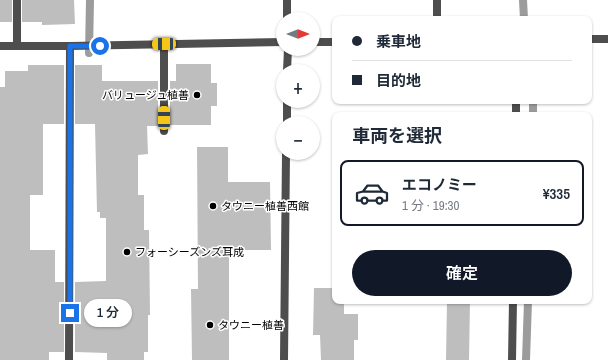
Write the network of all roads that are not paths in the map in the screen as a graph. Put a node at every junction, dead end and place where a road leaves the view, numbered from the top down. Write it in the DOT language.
graph roads {
  1 [pos="17,0"];
  2 [pos="287,0"];
  3 [pos="437,0"];
  4 [pos="287,12"];
  5 [pos="437,16"];
  6 [pos="608,39"];
  7 [pos="592,40"];
  8 [pos="276,42"];
  9 [pos="320,42"];
  10 [pos="332,42"];
  11 [pos="164,44"];
  12 [pos="0,46"];
  13 [pos="17,46"];
  14 [pos="70,46"];
  15 [pos="164,131"];
  16 [pos="286,160"];
  17 [pos="513,304"];
  18 [pos="69,360"];
  19 [pos="284,360"];
  20 [pos="512,360"];
  1 -- 13 [label="street"];
  2 -- 4 [label="street"];
  3 -- 5 [label="street"];
  6 -- 7 [label="street"];
  8 -- 11 [label="street"];
  9 -- 10 [label="street"];
  11 -- 14 [label="street"];
  11 -- 15 [label="street"];
  12 -- 13 [label="street"];
  13 -- 14 [label="street"];
  14 -- 18 [label="street"];
  16 -- 19 [label="street"];
  17 -- 20 [label="street"];
}
